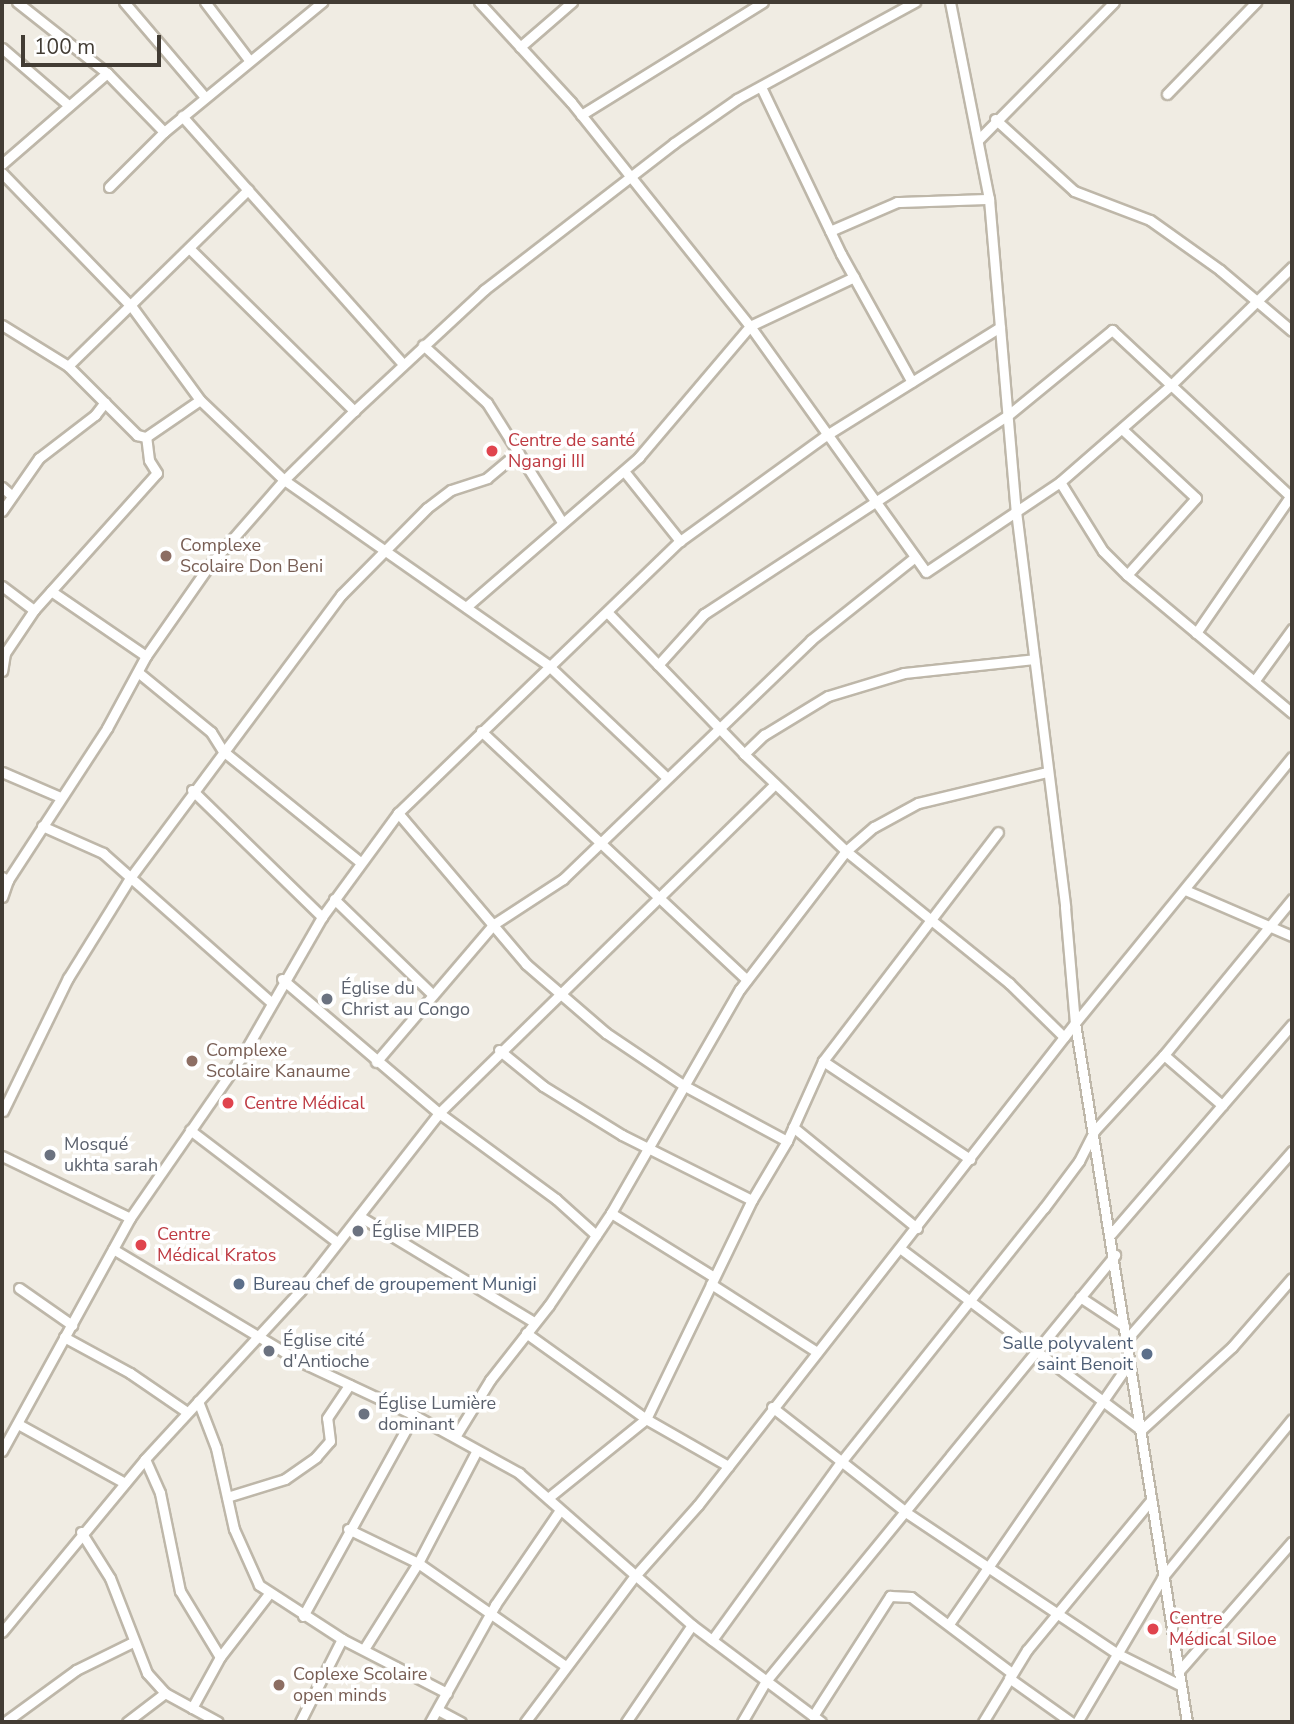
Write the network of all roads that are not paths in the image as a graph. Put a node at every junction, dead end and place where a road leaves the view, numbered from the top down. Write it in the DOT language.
graph roads {
  1 [pos="17,2"];
  2 [pos="124,2"];
  3 [pos="205,2"];
  4 [pos="322,2"];
  5 [pos="479,2"];
  6 [pos="572,2"];
  7 [pos="763,2"];
  8 [pos="915,2"];
  9 [pos="950,2"];
  10 [pos="1114,2"];
  11 [pos="1256,2"];
  12 [pos="520,47"];
  13 [pos="2,48"];
  14 [pos="249,60"];
  15 [pos="107,74"];
  16 [pos="761,87"];
  17 [pos="1167,94"];
  18 [pos="204,96"];
  19 [pos="67,104"];
  20 [pos="581,115"];
  21 [pos="183,116"];
  22 [pos="995,119"];
  23 [pos="164,132"];
  24 [pos="979,139"];
  25 [pos="2,164"];
  26 [pos="2,173"];
  27 [pos="631,176"];
  28 [pos="109,187"];
  29 [pos="248,190"];
  30 [pos="989,199"];
  31 [pos="830,231"];
  32 [pos="190,249"];
  33 [pos="1292,267"];
  34 [pos="854,277"];
  35 [pos="1258,301"];
  36 [pos="132,307"];
  37 [pos="2,325"];
  38 [pos="750,326"];
  39 [pos="1000,327"];
  40 [pos="1292,331"];
  41 [pos="423,345"];
  42 [pos="403,364"];
  43 [pos="68,366"];
  44 [pos="912,382"];
  45 [pos="1171,385"];
  46 [pos="200,400"];
  47 [pos="105,401"];
  48 [pos="354,411"];
  49 [pos="1007,416"];
  50 [pos="1122,429"];
  51 [pos="825,436"];
  52 [pos="146,437"];
  53 [pos="517,453"];
  54 [pos="624,471"];
  55 [pos="284,480"];
  56 [pos="1060,482"];
  57 [pos="2,487"];
  58 [pos="12,496"];
  59 [pos="1292,496"];
  60 [pos="876,503"];
  61 [pos="2,511"];
  62 [pos="1016,512"];
  63 [pos="562,522"];
  64 [pos="681,541"];
  65 [pos="384,551"];
  66 [pos="915,557"];
  67 [pos="1127,575"];
  68 [pos="2,586"];
  69 [pos="51,591"];
  70 [pos="466,607"];
  71 [pos="34,610"];
  72 [pos="608,613"];
  73 [pos="1292,629"];
  74 [pos="1196,633"];
  75 [pos="146,656"];
  76 [pos="1034,659"];
  77 [pos="548,665"];
  78 [pos="658,665"];
  79 [pos="2,671"];
  80 [pos="139,673"];
  81 [pos="1255,680"];
  82 [pos="1292,713"];
  83 [pos="718,727"];
  84 [pos="481,731"];
  85 [pos="223,751"];
  86 [pos="744,754"];
  87 [pos="1292,757"];
  88 [pos="2,772"];
  89 [pos="1047,772"];
  90 [pos="666,777"];
  91 [pos="775,783"];
  92 [pos="192,790"];
  93 [pos="60,797"];
  94 [pos="398,813"];
  95 [pos="42,827"];
  96 [pos="998,832"];
  97 [pos="601,841"];
  98 [pos="846,851"];
  99 [pos="360,862"];
  100 [pos="130,878"];
  101 [pos="5,879"];
  102 [pos="1185,890"];
  103 [pos="658,895"];
  104 [pos="2,897"];
  105 [pos="334,899"];
  106 [pos="1292,899"];
  107 [pos="322,917"];
  108 [pos="932,920"];
  109 [pos="494,924"];
  110 [pos="1269,927"];
  111 [pos="1292,936"];
  112 [pos="282,979"];
  113 [pos="747,980"];
  114 [pos="558,992"];
  115 [pos="431,993"];
  116 [pos="271,1002"];
  117 [pos="1075,1023"];
  118 [pos="1292,1024"];
  119 [pos="1064,1037"];
  120 [pos="499,1049"];
  121 [pos="1164,1055"];
  122 [pos="823,1061"];
  123 [pos="376,1062"];
  124 [pos="683,1085"];
  125 [pos="1222,1105"];
  126 [pos="2,1112"];
  127 [pos="439,1113"];
  128 [pos="793,1127"];
  129 [pos="190,1130"];
  130 [pos="1095,1130"];
  131 [pos="787,1141"];
  132 [pos="647,1148"];
  133 [pos="1292,1151"];
  134 [pos="2,1156"];
  135 [pos="970,1159"];
  136 [pos="752,1200"];
  137 [pos="611,1213"];
  138 [pos="359,1216"];
  139 [pos="130,1218"];
  140 [pos="917,1228"];
  141 [pos="597,1234"];
  142 [pos="1111,1234"];
  143 [pos="337,1242"];
  144 [pos="113,1249"];
  145 [pos="901,1249"];
  146 [pos="1115,1255"];
  147 [pos="713,1281"];
  148 [pos="1291,1283"];
  149 [pos="19,1288"];
  150 [pos="1080,1297"];
  151 [pos="969,1303"];
  152 [pos="534,1322"];
  153 [pos="72,1325"];
  154 [pos="1125,1326"];
  155 [pos="526,1334"];
  156 [pos="64,1337"];
  157 [pos="258,1337"];
  158 [pos="1126,1340"];
  159 [pos="817,1352"];
  160 [pos="1035,1353"];
  161 [pos="1128,1365"];
  162 [pos="349,1385"];
  163 [pos="198,1401"];
  164 [pos="1104,1401"];
  165 [pos="772,1407"];
  166 [pos="187,1412"];
  167 [pos="414,1415"];
  168 [pos="646,1419"];
  169 [pos="1292,1419"];
  170 [pos="18,1424"];
  171 [pos="2,1428"];
  172 [pos="1141,1430"];
  173 [pos="12,1433"];
  174 [pos="455,1437"];
  175 [pos="477,1450"];
  176 [pos="2,1451"];
  177 [pos="145,1459"];
  178 [pos="841,1462"];
  179 [pos="728,1466"];
  180 [pos="125,1483"];
  181 [pos="227,1497"];
  182 [pos="548,1498"];
  183 [pos="1151,1500"];
  184 [pos="560,1510"];
  185 [pos="907,1513"];
  186 [pos="348,1529"];
  187 [pos="81,1532"];
  188 [pos="1292,1542"];
  189 [pos="418,1563"];
  190 [pos="988,1566"];
  191 [pos="634,1577"];
  192 [pos="1162,1578"];
  193 [pos="268,1595"];
  194 [pos="1058,1612"];
  195 [pos="303,1616"];
  196 [pos="489,1616"];
  197 [pos="949,1624"];
  198 [pos="691,1625"];
  199 [pos="2,1632"];
  200 [pos="342,1639"];
  201 [pos="712,1640"];
  202 [pos="133,1642"];
  203 [pos="364,1649"];
  204 [pos="1118,1654"];
  205 [pos="220,1657"];
  206 [pos="564,1665"];
  207 [pos="1178,1672"];
  208 [pos="1010,1676"];
  209 [pos="766,1681"];
  210 [pos="1180,1685"];
  211 [pos="165,1693"];
  212 [pos="447,1693"];
  213 [pos="192,1708"];
  214 [pos="438,1710"];
  215 [pos="817,1719"];
  216 [pos="5,1722"];
  217 [pos="128,1722"];
  218 [pos="218,1722"];
  219 [pos="300,1722"];
  220 [pos="430,1722"];
  221 [pos="461,1722"];
  222 [pos="525,1722"];
  223 [pos="626,1722"];
  224 [pos="741,1722"];
  225 [pos="983,1722"];
  226 [pos="1071,1722"];
  227 [pos="1077,1722"];
  228 [pos="1187,1722"];
  1 -- 15 [label="street"];
  2 -- 18 [label="street"];
  3 -- 14 [label="street"];
  4 -- 14 [label="street"];
  5 -- 12 [label="street"];
  6 -- 12 [label="street"];
  7 -- 20 [label="street"];
  8 -- 16 [label="street"];
  9 -- 24 [label="street"];
  10 -- 22 [label="street"];
  11 -- 17 [label="street"];
  12 -- 20 [label="street"];
  13 -- 19 [label="street"];
  14 -- 18 [label="street"];
  15 -- 19 [label="street"];
  15 -- 23 [label="street"];
  16 -- 27 [label="street"];
  16 -- 31 [label="street"];
  18 -- 21 [label="street"];
  19 -- 25 [label="street"];
  20 -- 27 [label="street"];
  21 -- 23 [label="street"];
  21 -- 29 [label="street"];
  22 -- 24 [label="street"];
  22 -- 35 [label="street"];
  23 -- 28 [label="street"];
  24 -- 30 [label="street"];
  26 -- 36 [label="street"];
  27 -- 38 [label="street"];
  27 -- 41 [label="street"];
  29 -- 32 [label="street"];
  29 -- 42 [label="street"];
  30 -- 31 [label="street"];
  30 -- 39 [label="street"];
  31 -- 34 [label="street"];
  32 -- 36 [label="street"];
  32 -- 48 [label="street"];
  33 -- 35 [label="street"];
  34 -- 38 [label="street"];
  34 -- 44 [label="street"];
  35 -- 40 [label="street"];
  35 -- 45 [label="street"];
  36 -- 43 [label="street"];
  36 -- 46 [label="street"];
  37 -- 43 [label="street"];
  38 -- 51 [label="street"];
  38 -- 54 [label="street"];
  39 -- 44 [label="street"];
  39 -- 49 [label="street"];
  41 -- 42 [label="street"];
  41 -- 53 [label="street"];
  42 -- 48 [label="street"];
  43 -- 47 [label="street"];
  44 -- 51 [label="street"];
  45 -- 49 [label="street"];
  45 -- 50 [label="street"];
  45 -- 59 [label="street"];
  46 -- 52 [label="street"];
  46 -- 55 [label="street"];
  47 -- 52 [label="street"];
  47 -- 58 [label="street"];
  48 -- 55 [label="street"];
  49 -- 60 [label="street"];
  49 -- 62 [label="street"];
  50 -- 56 [label="street"];
  50 -- 67 [label="street"];
  51 -- 60 [label="street"];
  51 -- 64 [label="street"];
  52 -- 69 [label="street"];
  53 -- 63 [label="street"];
  53 -- 65 [label="street"];
  54 -- 63 [label="street"];
  54 -- 64 [label="street"];
  55 -- 65 [label="street"];
  55 -- 75 [label="street"];
  56 -- 62 [label="street"];
  56 -- 67 [label="street"];
  57 -- 58 [label="street"];
  58 -- 61 [label="street"];
  59 -- 74 [label="street"];
  60 -- 66 [label="street"];
  60 -- 78 [label="street"];
  62 -- 66 [label="street"];
  62 -- 76 [label="street"];
  63 -- 70 [label="street"];
  64 -- 72 [label="street"];
  65 -- 70 [label="street"];
  65 -- 85 [label="street"];
  66 -- 83 [label="street"];
  67 -- 74 [label="street"];
  68 -- 71 [label="street"];
  69 -- 71 [label="street"];
  69 -- 75 [label="street"];
  70 -- 77 [label="street"];
  71 -- 79 [label="street"];
  72 -- 77 [label="street"];
  72 -- 78 [label="street"];
  73 -- 81 [label="street"];
  74 -- 81 [label="street"];
  75 -- 80 [label="street"];
  76 -- 86 [label="street"];
  76 -- 89 [label="street"];
  77 -- 84 [label="street"];
  77 -- 90 [label="street"];
  78 -- 83 [label="street"];
  80 -- 85 [label="street"];
  80 -- 93 [label="street"];
  81 -- 82 [label="street"];
  83 -- 86 [label="street"];
  83 -- 90 [label="street"];
  84 -- 94 [label="street"];
  84 -- 97 [label="street"];
  85 -- 92 [label="street"];
  85 -- 99 [label="street"];
  86 -- 91 [label="street"];
  87 -- 102 [label="street"];
  88 -- 93 [label="street"];
  89 -- 98 [label="street"];
  89 -- 117 [label="street"];
  90 -- 97 [label="street"];
  91 -- 98 [label="street"];
  91 -- 103 [label="street"];
  92 -- 100 [label="street"];
  92 -- 107 [label="street"];
  93 -- 95 [label="street"];
  94 -- 99 [label="street"];
  94 -- 109 [label="street"];
  95 -- 100 [label="street"];
  95 -- 101 [label="street"];
  96 -- 108 [label="street"];
  97 -- 103 [label="street"];
  97 -- 109 [label="street"];
  98 -- 108 [label="street"];
  98 -- 113 [label="street"];
  99 -- 105 [label="street"];
  100 -- 116 [label="street"];
  100 -- 126 [label="street"];
  101 -- 104 [label="street"];
  102 -- 110 [label="street"];
  102 -- 117 [label="street"];
  103 -- 113 [label="street"];
  103 -- 114 [label="street"];
  105 -- 107 [label="street"];
  105 -- 115 [label="street"];
  106 -- 110 [label="street"];
  107 -- 112 [label="street"];
  108 -- 119 [label="street"];
  108 -- 122 [label="street"];
  109 -- 114 [label="street"];
  109 -- 115 [label="street"];
  110 -- 111 [label="street"];
  110 -- 121 [label="street"];
  112 -- 116 [label="street"];
  112 -- 123 [label="street"];
  113 -- 124 [label="street"];
  114 -- 120 [label="street"];
  114 -- 124 [label="street"];
  115 -- 123 [label="street"];
  116 -- 129 [label="street"];
  117 -- 119 [label="street"];
  117 -- 130 [label="street"];
  118 -- 125 [label="street"];
  119 -- 135 [label="street"];
  120 -- 127 [label="street"];
  120 -- 132 [label="street"];
  121 -- 125 [label="street"];
  121 -- 130 [label="street"];
  122 -- 128 [label="street"];
  122 -- 135 [label="street"];
  123 -- 127 [label="street"];
  124 -- 131 [label="street"];
  124 -- 132 [label="street"];
  125 -- 142 [label="street"];
  127 -- 138 [label="street"];
  127 -- 141 [label="street"];
  128 -- 131 [label="street"];
  128 -- 140 [label="street"];
  129 -- 139 [label="street"];
  129 -- 143 [label="street"];
  130 -- 142 [label="street"];
  130 -- 151 [label="street"];
  131 -- 136 [label="street"];
  132 -- 136 [label="street"];
  132 -- 137 [label="street"];
  133 -- 158 [label="street"];
  134 -- 139 [label="street"];
  135 -- 140 [label="street"];
  136 -- 147 [label="street"];
  137 -- 141 [label="street"];
  137 -- 147 [label="street"];
  138 -- 143 [label="street"];
  138 -- 152 [label="street"];
  139 -- 144 [label="street"];
  140 -- 145 [label="street"];
  141 -- 152 [label="street"];
  142 -- 146 [label="street"];
  143 -- 157 [label="street"];
  144 -- 153 [label="street"];
  144 -- 157 [label="street"];
  145 -- 151 [label="street"];
  145 -- 159 [label="street"];
  146 -- 150 [label="street"];
  146 -- 154 [label="street"];
  147 -- 159 [label="street"];
  147 -- 168 [label="street"];
  148 -- 172 [label="street"];
  149 -- 153 [label="street"];
  150 -- 154 [label="street"];
  150 -- 160 [label="street"];
  151 -- 160 [label="street"];
  151 -- 178 [label="street"];
  152 -- 155 [label="street"];
  153 -- 156 [label="street"];
  154 -- 158 [label="street"];
  155 -- 168 [label="street"];
  155 -- 174 [label="street"];
  156 -- 166 [label="street"];
  156 -- 170 [label="street"];
  157 -- 162 [label="street"];
  157 -- 163 [label="street"];
  158 -- 161 [label="street"];
  159 -- 165 [label="street"];
  160 -- 164 [label="street"];
  160 -- 185 [label="street"];
  161 -- 164 [label="street"];
  161 -- 172 [label="street"];
  162 -- 167 [label="street"];
  162 -- 181 [label="street"];
  163 -- 166 [label="street"];
  163 -- 181 [label="street"];
  164 -- 172 [label="street"];
  164 -- 190 [label="street"];
  165 -- 178 [label="street"];
  165 -- 179 [label="street"];
  166 -- 177 [label="street"];
  167 -- 174 [label="street"];
  167 -- 186 [label="street"];
  168 -- 179 [label="street"];
  168 -- 182 [label="street"];
  169 -- 192 [label="street"];
  170 -- 173 [label="street"];
  170 -- 180 [label="street"];
  171 -- 173 [label="street"];
  172 -- 183 [label="street"];
  173 -- 176 [label="street"];
  174 -- 175 [label="street"];
  175 -- 182 [label="street"];
  175 -- 189 [label="street"];
  177 -- 180 [label="street"];
  177 -- 205 [label="street"];
  178 -- 185 [label="street"];
  178 -- 201 [label="street"];
  179 -- 191 [label="street"];
  180 -- 187 [label="street"];
  181 -- 193 [label="street"];
  182 -- 184 [label="street"];
  183 -- 192 [label="street"];
  183 -- 194 [label="street"];
  184 -- 191 [label="street"];
  184 -- 196 [label="street"];
  185 -- 190 [label="street"];
  185 -- 209 [label="street"];
  186 -- 189 [label="street"];
  186 -- 195 [label="street"];
  187 -- 199 [label="street"];
  187 -- 202 [label="street"];
  188 -- 207 [label="street"];
  189 -- 196 [label="street"];
  189 -- 203 [label="street"];
  190 -- 194 [label="street"];
  190 -- 197 [label="street"];
  191 -- 198 [label="street"];
  191 -- 206 [label="street"];
  192 -- 204 [label="street"];
  192 -- 207 [label="street"];
  193 -- 195 [label="street"];
  193 -- 205 [label="street"];
  194 -- 204 [label="street"];
  194 -- 208 [label="street"];
  195 -- 200 [label="street"];
  196 -- 206 [label="street"];
  196 -- 212 [label="street"];
  197 -- 208 [label="street"];
  197 -- 215 [label="street"];
  198 -- 201 [label="street"];
  198 -- 223 [label="street"];
  200 -- 203 [label="street"];
  200 -- 219 [label="street"];
  201 -- 209 [label="street"];
  202 -- 211 [label="street"];
  202 -- 216 [label="street"];
  203 -- 212 [label="street"];
  204 -- 210 [label="street"];
  204 -- 227 [label="street"];
  205 -- 213 [label="street"];
  206 -- 222 [label="street"];
  207 -- 210 [label="street"];
  208 -- 225 [label="street"];
  208 -- 226 [label="street"];
  209 -- 215 [label="street"];
  209 -- 224 [label="street"];
  210 -- 228 [label="street"];
  211 -- 213 [label="street"];
  211 -- 217 [label="street"];
  212 -- 214 [label="street"];
  213 -- 218 [label="street"];
  214 -- 220 [label="street"];
  214 -- 221 [label="street"];
}
